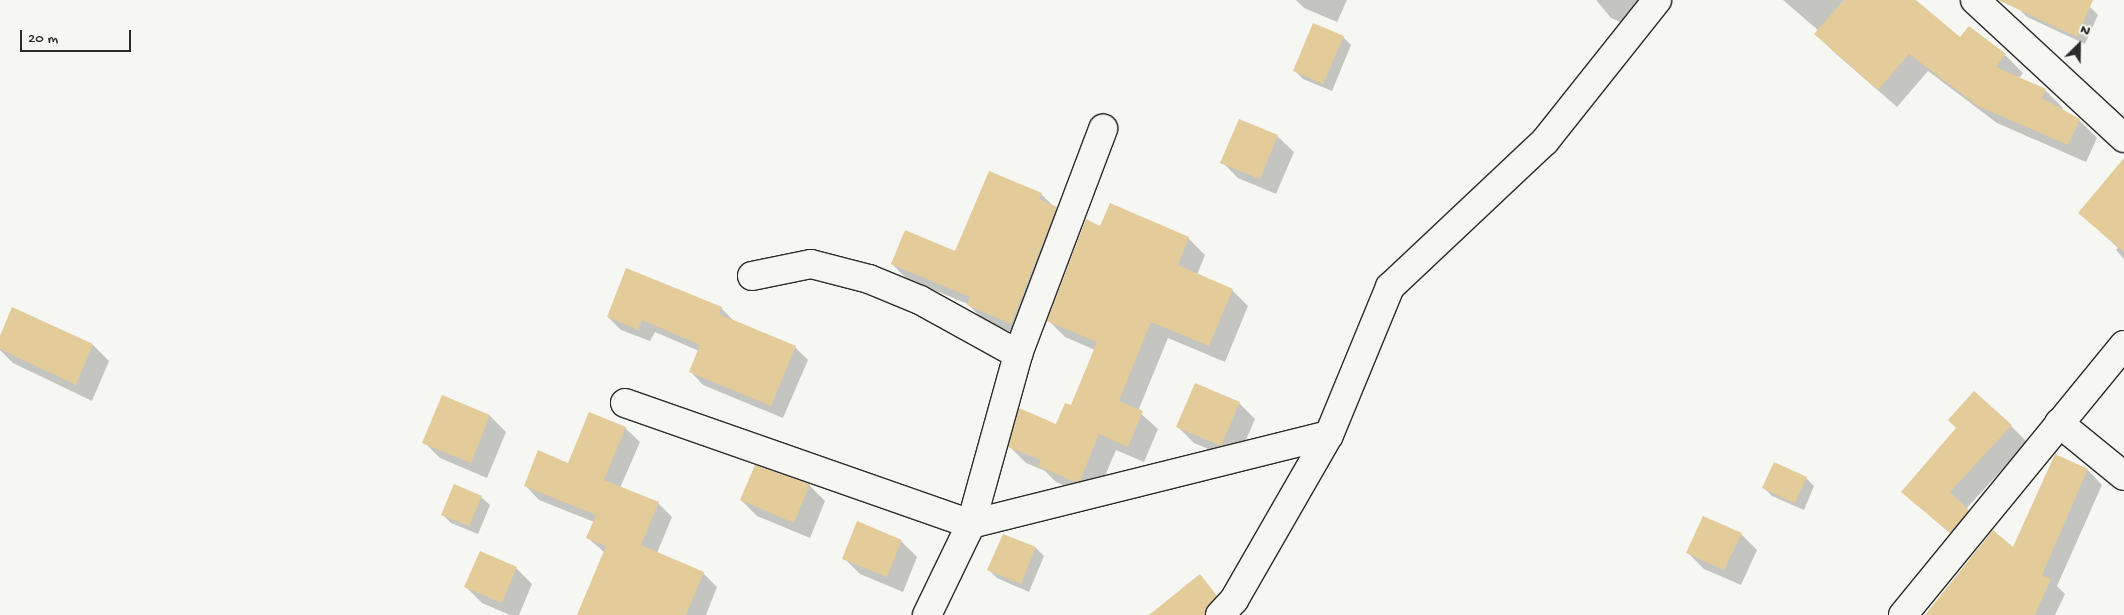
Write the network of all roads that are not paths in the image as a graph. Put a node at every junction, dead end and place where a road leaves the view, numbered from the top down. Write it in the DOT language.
graph roads {
  1 [pos="1657,0"];
  2 [pos="1975,0"];
  3 [pos="1103,129"];
  4 [pos="2124,138"];
  5 [pos="752,276"];
  6 [pos="2124,345"];
  7 [pos="1018,354"];
  8 [pos="625,403"];
  9 [pos="2059,423"];
  10 [pos="1329,435"];
  11 [pos="2124,476"];
  12 [pos="971,524"];
  13 [pos="927,615"];
  14 [pos="1220,615"];
  15 [pos="1903,615"];
  1 -- 10 [label="street"];
  2 -- 4 [label="street"];
  3 -- 7 [label="street"];
  5 -- 7 [label="street"];
  6 -- 9 [label="street"];
  7 -- 12 [label="street"];
  8 -- 12 [label="street"];
  9 -- 11 [label="street"];
  9 -- 15 [label="street"];
  10 -- 12 [label="street"];
  10 -- 14 [label="street"];
  12 -- 13 [label="street"];
}
